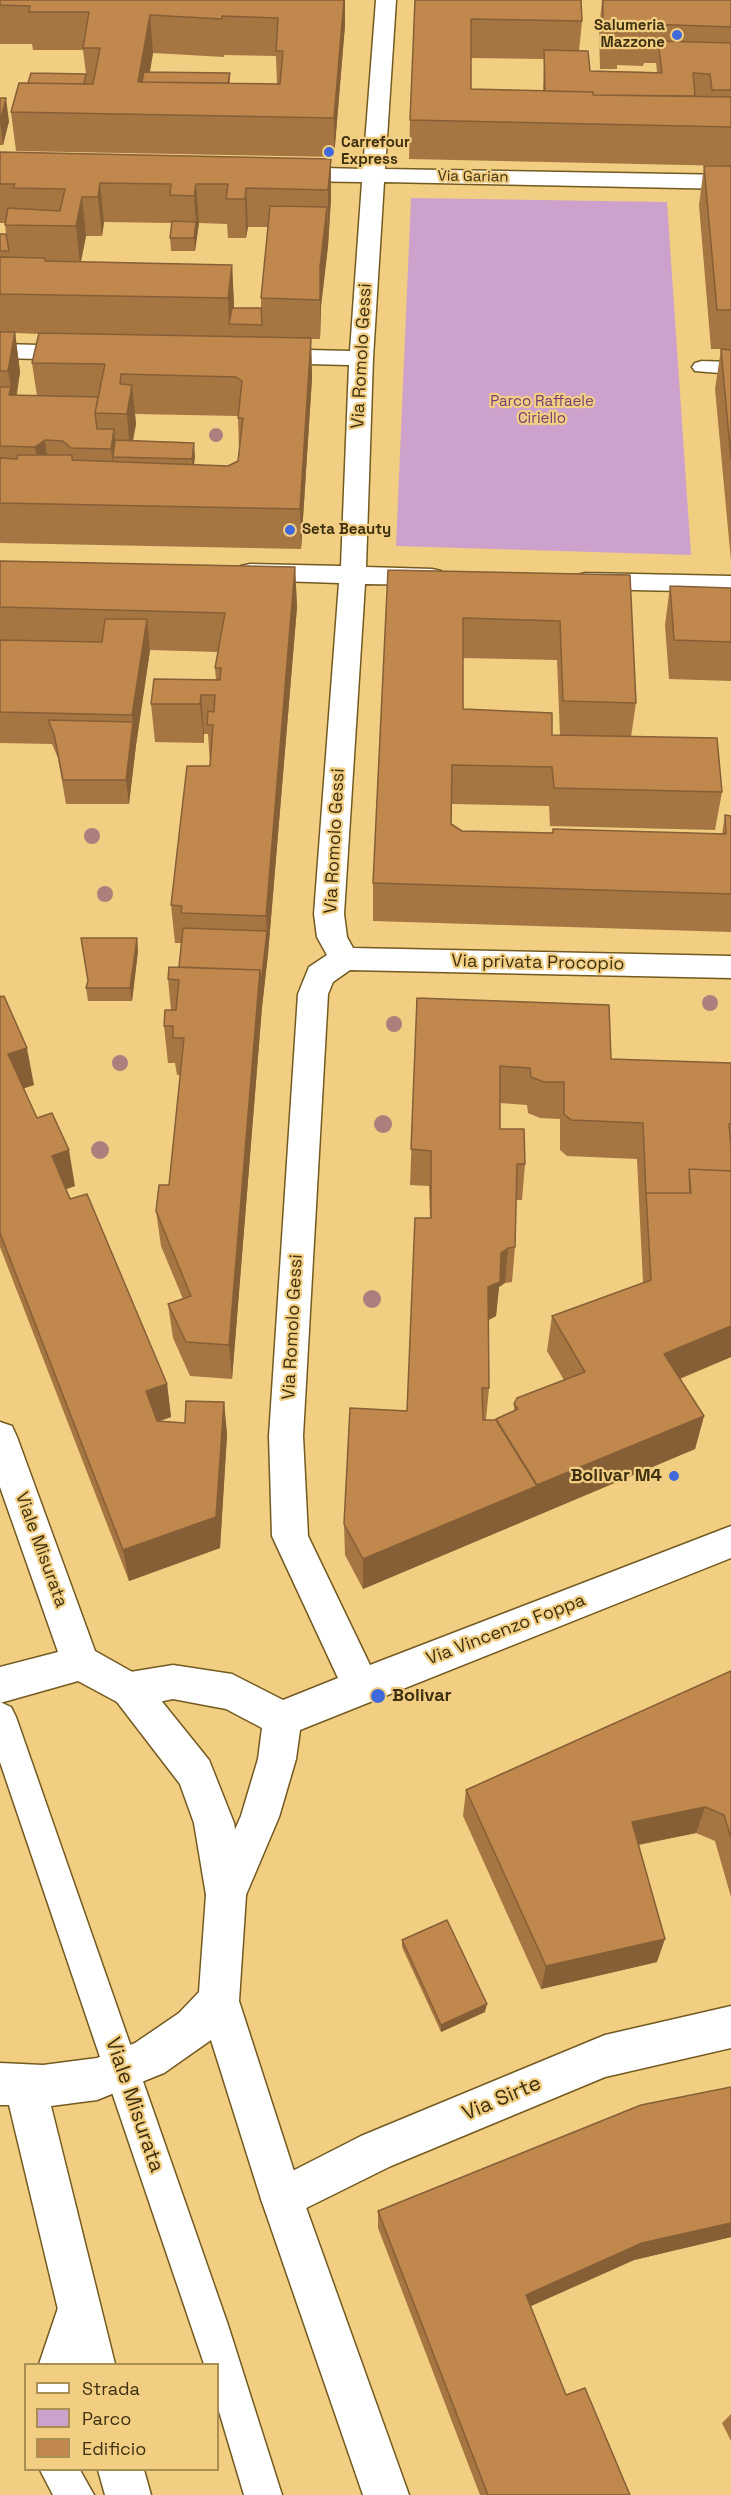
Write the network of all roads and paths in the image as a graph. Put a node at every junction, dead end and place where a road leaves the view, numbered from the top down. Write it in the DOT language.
graph roads {
  1 [pos="386,0"];
  2 [pos="264,173"];
  3 [pos="374,175"];
  4 [pos="731,182"];
  5 [pos="0,351"];
  6 [pos="95,353"];
  7 [pos="238,356"];
  8 [pos="361,358"];
  9 [pos="702,367"];
  10 [pos="731,368"];
  11 [pos="225,572"];
  12 [pos="353,574"];
  13 [pos="460,578"];
  14 [pos="566,580"];
  15 [pos="731,584"];
  16 [pos="344,959"];
  17 [pos="731,967"];
  18 [pos="0,1437"];
  19 [pos="731,1542"];
  20 [pos="81,1663"];
  21 [pos="0,1685"];
  22 [pos="361,1686"];
  23 [pos="130,1690"];
  24 [pos="0,1717"];
  25 [pos="282,1719"];
  26 [pos="226,1895"];
  27 [pos="219,2001"];
  28 [pos="731,2027"];
  29 [pos="121,2070"];
  30 [pos="8,2087"];
  31 [pos="282,2199"];
  32 [pos="77,2305"];
  33 [pos="57,2363"];
  34 [pos="93,2363"];
  35 [pos="60,2471"];
  36 [pos="122,2471"];
  37 [pos="75,2495"];
  38 [pos="128,2495"];
  39 [pos="263,2495"];
  40 [pos="386,2495"];
  1 -- 3 [label="street, Via Romolo Gessi"];
  2 -- 3 [label="street, Via Garian"];
  3 -- 4 [label="street, Via Garian"];
  3 -- 8 [label="street, Via Romolo Gessi"];
  5 -- 6 [label="street"];
  7 -- 8 [label="street"];
  8 -- 12 [label="street, Via Romolo Gessi"];
  9 -- 10 [label="lane"];
  11 -- 12 [label="street"];
  12 -- 13 [label="street"];
  12 -- 16 [label="street, Via Romolo Gessi"];
  14 -- 15 [label="street"];
  16 -- 17 [label="street, Via privata Procopio"];
  16 -- 22 [label="street, Via Romolo Gessi"];
  18 -- 20 [label="street, Viale Misurata"];
  19 -- 22 [label="street, Via Vincenzo Foppa"];
  20 -- 21 [label="street"];
  20 -- 23 [label="street"];
  22 -- 25 [label="street, Via Vincenzo Foppa"];
  23 -- 25 [label="street"];
  23 -- 26 [label="street"];
  24 -- 29 [label="lane, Viale Misurata"];
  25 -- 26 [label="street"];
  26 -- 27 [label="street"];
  27 -- 29 [label="street"];
  27 -- 31 [label="street"];
  28 -- 31 [label="street, Via Sirte"];
  29 -- 30 [label="street"];
  29 -- 39 [label="lane, Viale Misurata"];
  30 -- 32 [label="street"];
  31 -- 40 [label="street"];
  32 -- 33 [label="lane"];
  32 -- 34 [label="street"];
  35 -- 37 [label="lane"];
  36 -- 38 [label="street"];
}
